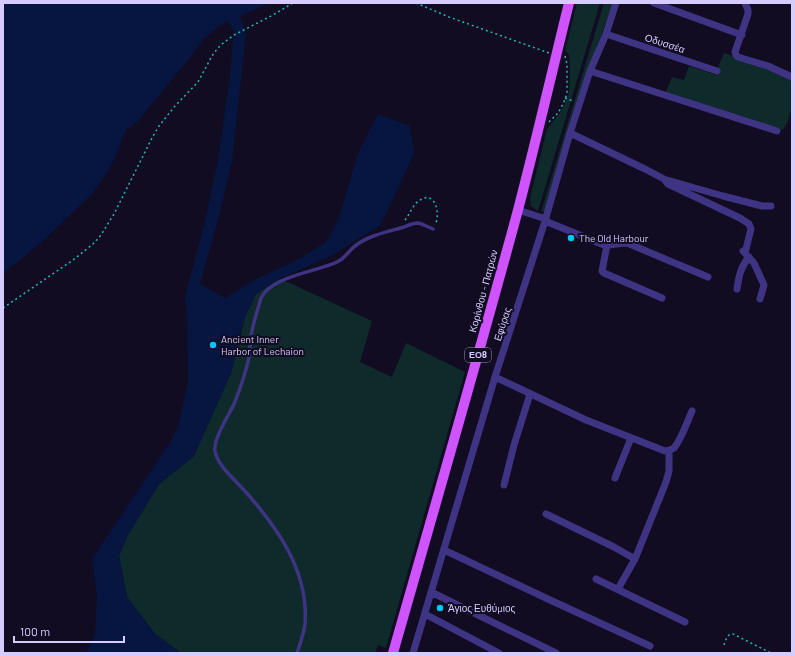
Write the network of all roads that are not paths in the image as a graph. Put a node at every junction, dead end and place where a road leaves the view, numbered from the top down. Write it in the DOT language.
graph roads {
  1 [pos="569,3"];
  2 [pos="616,3"];
  3 [pos="654,3"];
  4 [pos="745,3"];
  5 [pos="606,34"];
  6 [pos="742,35"];
  7 [pos="590,70"];
  8 [pos="717,71"];
  9 [pos="792,77"];
  10 [pos="777,131"];
  11 [pos="570,133"];
  12 [pos="664,179"];
  13 [pos="771,206"];
  14 [pos="518,210"];
  15 [pos="546,220"];
  16 [pos="433,229"];
  17 [pos="607,245"];
  18 [pos="745,253"];
  19 [pos="708,277"];
  20 [pos="737,289"];
  21 [pos="662,298"];
  22 [pos="760,299"];
  23 [pos="495,377"];
  24 [pos="530,394"];
  25 [pos="692,412"];
  26 [pos="631,438"];
  27 [pos="669,451"];
  28 [pos="614,478"];
  29 [pos="504,485"];
  30 [pos="546,514"];
  31 [pos="444,550"];
  32 [pos="635,559"];
  33 [pos="596,579"];
  34 [pos="618,589"];
  35 [pos="431,592"];
  36 [pos="425,614"];
  37 [pos="685,622"];
  38 [pos="650,646"];
  39 [pos="297,653"];
  40 [pos="393,653"];
  41 [pos="413,653"];
  42 [pos="499,653"];
  43 [pos="556,653"];
  1 -- 14 [label="main road, Κορίνθου - Πατρών / ΕΟ8"];
  2 -- 5 [label="street, Εφύρας"];
  3 -- 6 [label="street"];
  4 -- 6 [label="street"];
  5 -- 7 [label="street, Εφύρας"];
  5 -- 8 [label="street, Οδυσσέα"];
  6 -- 9 [label="street"];
  7 -- 10 [label="street"];
  7 -- 11 [label="street, Εφύρας"];
  11 -- 12 [label="street"];
  11 -- 15 [label="street, Εφύρας"];
  12 -- 13 [label="street"];
  12 -- 18 [label="street"];
  14 -- 15 [label="street"];
  14 -- 40 [label="main road, Κορίνθου - Πατρών / ΕΟ8"];
  15 -- 17 [label="street"];
  15 -- 23 [label="street, Εφύρας"];
  16 -- 39 [label="lane"];
  17 -- 19 [label="street"];
  17 -- 21 [label="street"];
  18 -- 20 [label="street"];
  18 -- 22 [label="street"];
  23 -- 24 [label="street"];
  23 -- 31 [label="street, Εφύρας"];
  24 -- 26 [label="street"];
  24 -- 29 [label="street"];
  25 -- 27 [label="street"];
  26 -- 27 [label="street"];
  26 -- 28 [label="street"];
  27 -- 32 [label="street"];
  30 -- 32 [label="street"];
  31 -- 35 [label="street, Εφύρας"];
  31 -- 38 [label="street"];
  32 -- 34 [label="street"];
  33 -- 34 [label="street"];
  34 -- 37 [label="street"];
  35 -- 36 [label="street, Εφύρας"];
  35 -- 43 [label="street"];
  36 -- 41 [label="street, Εφύρας"];
  36 -- 42 [label="street"];
}
